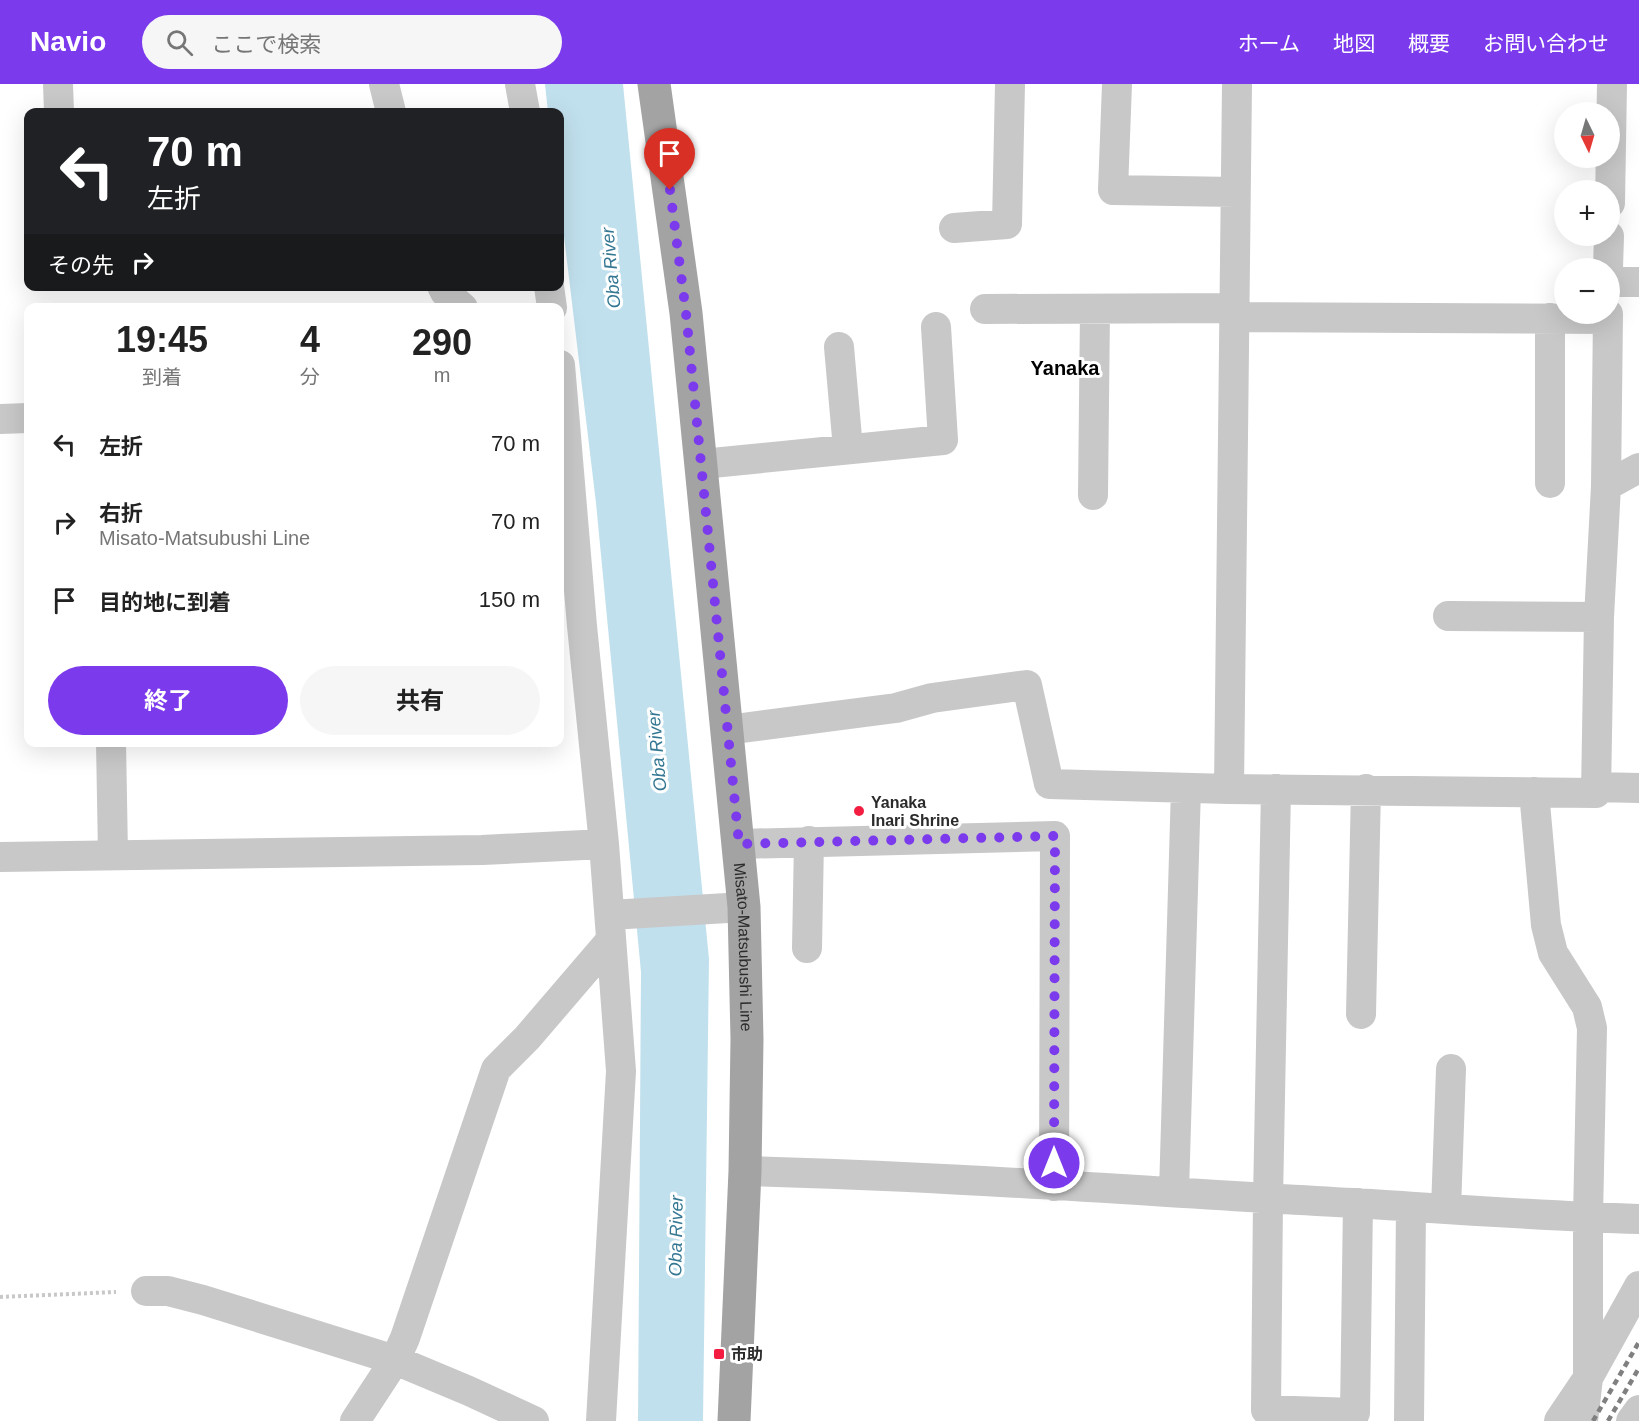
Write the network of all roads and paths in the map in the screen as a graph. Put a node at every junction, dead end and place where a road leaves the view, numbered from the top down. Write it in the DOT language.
graph roads {
  1 [pos="58,84"];
  2 [pos="384,84"];
  3 [pos="520,84"];
  4 [pos="654,84"];
  5 [pos="1010,84"];
  6 [pos="1117,84"];
  7 [pos="1237,84"];
  8 [pos="1611,84"];
  9 [pos="59,108"];
  10 [pos="390,108"];
  11 [pos="524,108"];
  12 [pos="1610,180"];
  13 [pos="1235,192"];
  14 [pos="954,228"];
  15 [pos="1620,282"];
  16 [pos="1639,282"];
  17 [pos="444,291"];
  18 [pos="457,303"];
  19 [pos="985,309"];
  20 [pos="1095,310"];
  21 [pos="1236,313"];
  22 [pos="1550,318"];
  23 [pos="1554,318"];
  24 [pos="1608,324"];
  25 [pos="936,327"];
  26 [pos="839,347"];
  27 [pos="564,417"];
  28 [pos="24,418"];
  29 [pos="0,419"];
  30 [pos="848,448"];
  31 [pos="702,464"];
  32 [pos="1639,468"];
  33 [pos="1550,483"];
  34 [pos="1606,486"];
  35 [pos="1093,495"];
  36 [pos="1448,616"];
  37 [pos="1599,616"];
  38 [pos="727,730"];
  39 [pos="111,747"];
  40 [pos="1596,787"];
  41 [pos="1186,788"];
  42 [pos="1639,788"];
  43 [pos="1229,789"];
  44 [pos="1276,789"];
  45 [pos="1366,789"];
  46 [pos="1534,792"];
  47 [pos="809,841"];
  48 [pos="604,844"];
  49 [pos="739,844"];
  50 [pos="113,855"];
  51 [pos="2,857"];
  52 [pos="731,908"];
  53 [pos="615,923"];
  54 [pos="807,948"];
  55 [pos="1361,1014"];
  56 [pos="1451,1069"];
  57 [pos="745,1170"];
  58 [pos="1054,1186"];
  59 [pos="1174,1192"];
  60 [pos="1268,1199"];
  61 [pos="1358,1203"];
  62 [pos="1411,1208"];
  63 [pos="1446,1209"];
  64 [pos="1588,1217"];
  65 [pos="1639,1219"];
  66 [pos="1639,1286"];
  67 [pos="146,1291"];
  68 [pos="0,1297"];
  69 [pos="395,1360"];
  70 [pos="1588,1378"];
  71 [pos="1639,1410"];
  72 [pos="356,1421"];
  73 [pos="534,1421"];
  74 [pos="601,1421"];
  75 [pos="734,1421"];
  76 [pos="1409,1421"];
  77 [pos="1559,1421"];
  78 [pos="1583,1421"];
  79 [pos="1632,1421"];
  1 -- 9 [label="street"];
  2 -- 10 [label="street"];
  3 -- 11 [label="street"];
  4 -- 31 [label="main road, Misato-Matsubushi Line"];
  5 -- 14 [label="street"];
  6 -- 13 [label="street"];
  7 -- 13 [label="street"];
  8 -- 12 [label="street"];
  13 -- 21 [label="street"];
  15 -- 16 [label="street"];
  17 -- 18 [label="street"];
  19 -- 20 [label="street"];
  20 -- 21 [label="street"];
  20 -- 35 [label="street"];
  21 -- 22 [label="street"];
  21 -- 43 [label="street"];
  22 -- 23 [label="street"];
  22 -- 33 [label="street"];
  24 -- 34 [label="street"];
  25 -- 30 [label="street"];
  26 -- 30 [label="street"];
  27 -- 48 [label="street"];
  28 -- 29 [label="street"];
  30 -- 31 [label="street"];
  31 -- 38 [label="main road, Misato-Matsubushi Line"];
  32 -- 34 [label="street"];
  34 -- 37 [label="street"];
  36 -- 37 [label="street"];
  37 -- 40 [label="street"];
  38 -- 41 [label="street"];
  38 -- 49 [label="main road, Misato-Matsubushi Line"];
  39 -- 50 [label="street"];
  40 -- 42 [label="street"];
  40 -- 46 [label="street"];
  41 -- 43 [label="street"];
  41 -- 59 [label="street"];
  43 -- 44 [label="street"];
  44 -- 45 [label="street"];
  44 -- 60 [label="street"];
  45 -- 46 [label="street"];
  45 -- 55 [label="street"];
  46 -- 64 [label="street"];
  47 -- 49 [label="street"];
  47 -- 54 [label="street"];
  47 -- 58 [label="street"];
  48 -- 50 [label="street"];
  48 -- 53 [label="street"];
  49 -- 52 [label="main road, Misato-Matsubushi Line"];
  50 -- 51 [label="street"];
  52 -- 53 [label="street"];
  52 -- 57 [label="main road, Misato-Matsubushi Line"];
  53 -- 69 [label="street"];
  53 -- 74 [label="street"];
  56 -- 63 [label="street"];
  57 -- 58 [label="street"];
  57 -- 75 [label="main road, Misato-Matsubushi Line"];
  58 -- 59 [label="street"];
  59 -- 60 [label="street"];
  60 -- 61 [label="street"];
  60 -- 61 [label="street"];
  61 -- 62 [label="street"];
  62 -- 63 [label="street"];
  62 -- 76 [label="street"];
  63 -- 64 [label="street"];
  64 -- 65 [label="street"];
  64 -- 70 [label="street"];
  66 -- 70 [label="street"];
  67 -- 68 [label="path"];
  67 -- 69 [label="street"];
  69 -- 72 [label="street"];
  69 -- 73 [label="street"];
  70 -- 77 [label="street"];
  70 -- 78 [label="street"];
  71 -- 79 [label="street"];
}
